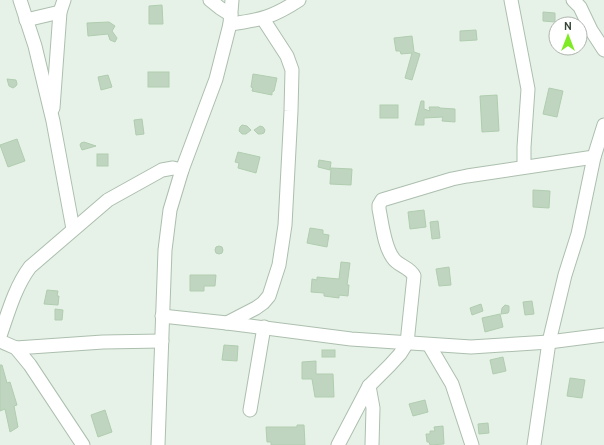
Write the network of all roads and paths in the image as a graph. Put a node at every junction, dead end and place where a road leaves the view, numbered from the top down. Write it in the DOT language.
graph roads {
  1 [pos="20,0"];
  2 [pos="210,0"];
  3 [pos="232,0"];
  4 [pos="299,0"];
  5 [pos="511,0"];
  6 [pos="573,0"];
  7 [pos="62,6"];
  8 [pos="263,19"];
  9 [pos="26,20"];
  10 [pos="230,20"];
  11 [pos="604,50"];
  12 [pos="53,121"];
  13 [pos="604,125"];
  14 [pos="594,157"];
  15 [pos="524,166"];
  16 [pos="182,170"];
  17 [pos="73,229"];
  18 [pos="162,316"];
  19 [pos="227,323"];
  20 [pos="264,327"];
  21 [pos="604,335"];
  22 [pos="0,336"];
  23 [pos="0,341"];
  24 [pos="162,341"];
  25 [pos="549,342"];
  26 [pos="407,343"];
  27 [pos="429,345"];
  28 [pos="16,348"];
  29 [pos="369,386"];
  30 [pos="250,410"];
  31 [pos="83,445"];
  32 [pos="158,445"];
  33 [pos="338,445"];
  34 [pos="372,445"];
  35 [pos="472,445"];
  36 [pos="534,445"];
  1 -- 9 [label="street"];
  2 -- 10 [label="street"];
  3 -- 10 [label="street"];
  4 -- 8 [label="street"];
  5 -- 15 [label="street"];
  6 -- 11 [label="street"];
  7 -- 9 [label="street"];
  7 -- 12 [label="street"];
  8 -- 10 [label="street"];
  8 -- 19 [label="street"];
  9 -- 12 [label="street"];
  10 -- 16 [label="street"];
  12 -- 17 [label="street"];
  13 -- 14 [label="street"];
  14 -- 15 [label="street"];
  14 -- 25 [label="street"];
  15 -- 26 [label="street"];
  16 -- 17 [label="street"];
  16 -- 18 [label="street"];
  17 -- 22 [label="street"];
  18 -- 19 [label="street"];
  18 -- 24 [label="street"];
  19 -- 20 [label="street"];
  20 -- 26 [label="street"];
  20 -- 30 [label="street"];
  21 -- 25 [label="street"];
  23 -- 28 [label="street"];
  24 -- 28 [label="street"];
  24 -- 32 [label="street"];
  25 -- 27 [label="street"];
  25 -- 36 [label="street"];
  26 -- 27 [label="street"];
  26 -- 29 [label="street"];
  27 -- 35 [label="street"];
  28 -- 31 [label="street"];
  29 -- 33 [label="street"];
  29 -- 34 [label="street"];
}
